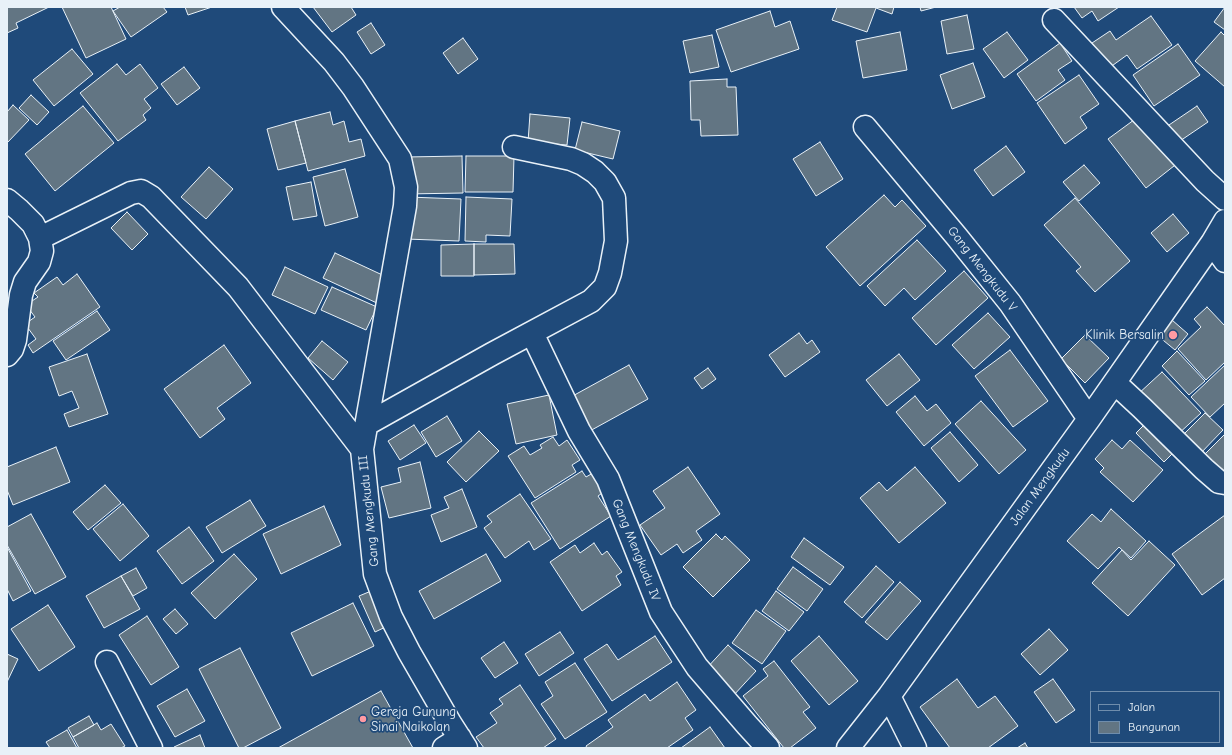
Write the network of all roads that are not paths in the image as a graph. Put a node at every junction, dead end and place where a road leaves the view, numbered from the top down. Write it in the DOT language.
graph roads {
  1 [pos="283,7"];
  2 [pos="1054,20"];
  3 [pos="865,126"];
  4 [pos="514,147"];
  5 [pos="1225,199"];
  6 [pos="7,200"];
  7 [pos="1225,221"];
  8 [pos="40,238"];
  9 [pos="1212,242"];
  10 [pos="1225,260"];
  11 [pos="532,333"];
  12 [pos="7,355"];
  13 [pos="1115,383"];
  14 [pos="1089,419"];
  15 [pos="367,424"];
  16 [pos="362,449"];
  17 [pos="1225,483"];
  18 [pos="107,662"];
  19 [pos="889,696"];
  20 [pos="457,745"];
  21 [pos="151,748"];
  22 [pos="768,748"];
  23 [pos="848,748"];
  24 [pos="914,748"];
  1 -- 15 [label="street, Gang Mengkudu III"];
  2 -- 5 [label="street"];
  3 -- 14 [label="street, Gang Mengkudu V"];
  4 -- 11 [label="street"];
  6 -- 8 [label="street"];
  7 -- 9 [label="street, Jalan Mengkudu"];
  8 -- 12 [label="street"];
  8 -- 16 [label="street"];
  9 -- 10 [label="street"];
  9 -- 13 [label="street, Jalan Mengkudu"];
  11 -- 15 [label="street"];
  11 -- 22 [label="street, Gang Mengkudu IV"];
  13 -- 14 [label="street, Jalan Mengkudu"];
  13 -- 17 [label="street"];
  14 -- 19 [label="street, Jalan Mengkudu"];
  15 -- 16 [label="street, Gang Mengkudu III"];
  16 -- 20 [label="street, Gang Mengkudu III"];
  18 -- 21 [label="street"];
  19 -- 23 [label="street, Jalan Mengkudu"];
  19 -- 24 [label="street"];
}
